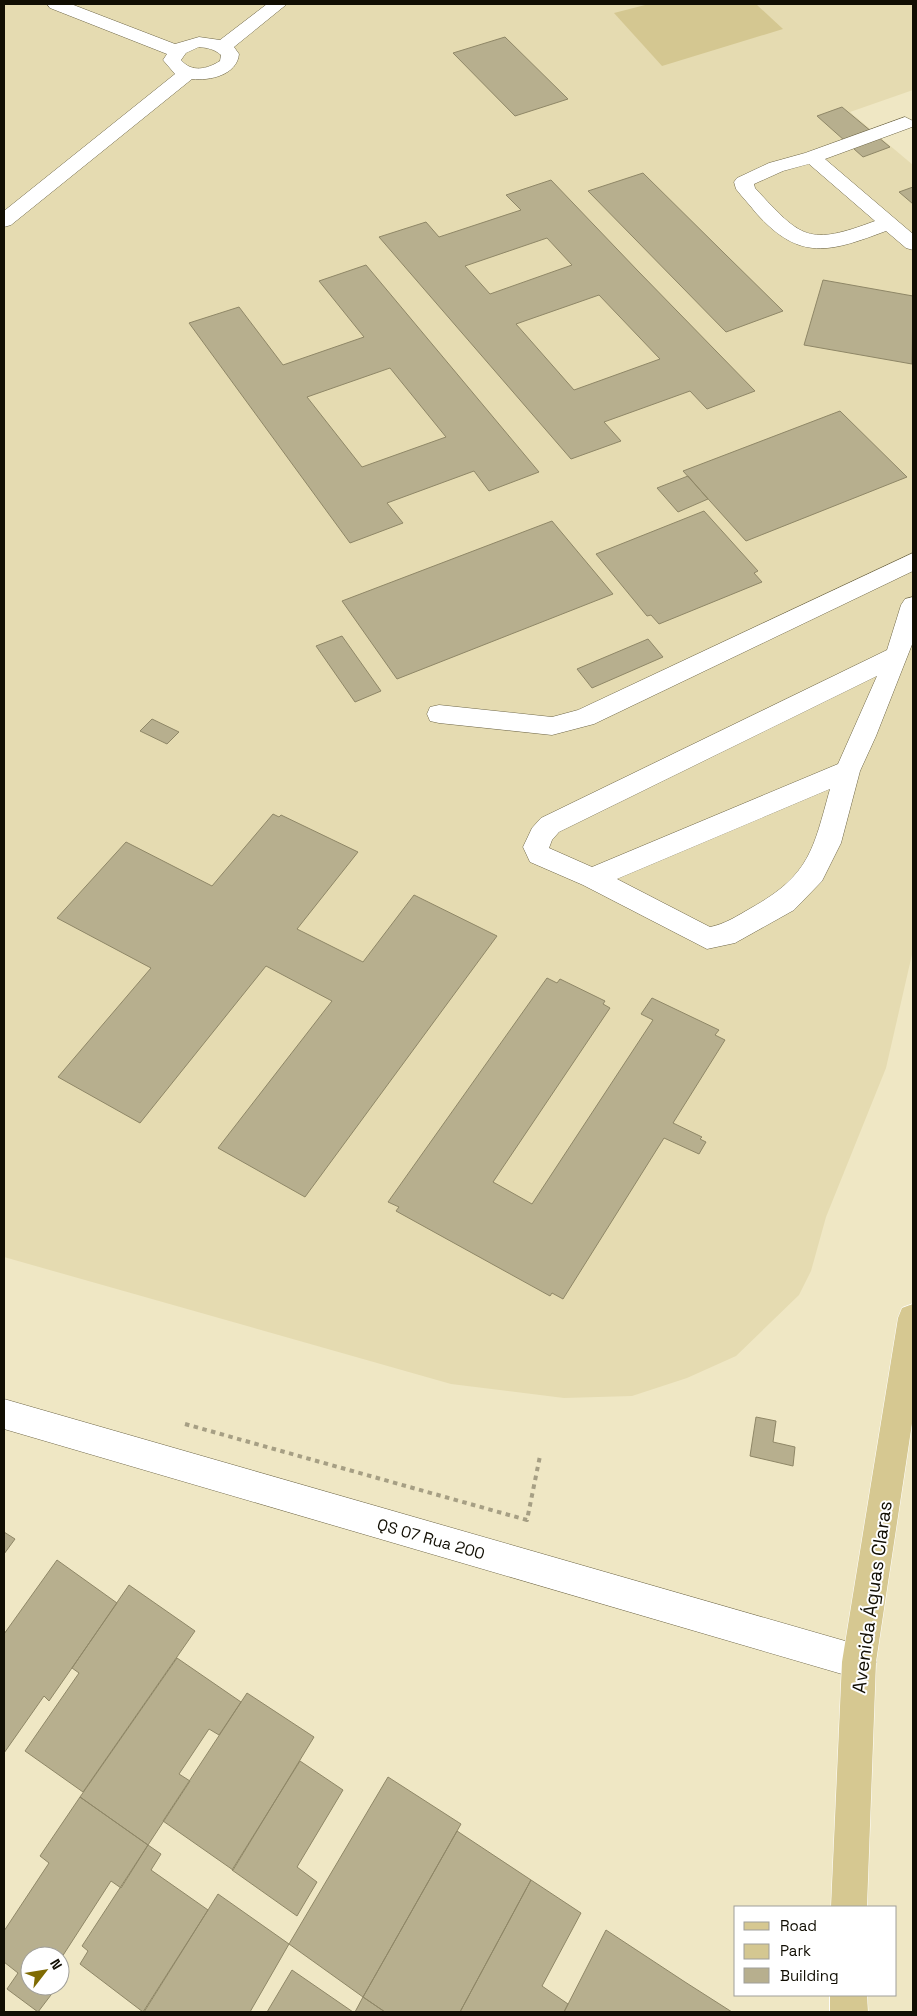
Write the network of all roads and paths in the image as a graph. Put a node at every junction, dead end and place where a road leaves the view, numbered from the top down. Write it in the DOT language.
graph roads {
  1 [pos="56,4"];
  2 [pos="278,4"];
  3 [pos="223,47"];
  4 [pos="176,51"];
  5 [pos="188,73"];
  6 [pos="910,125"];
  7 [pos="812,157"];
  8 [pos="4,220"];
  9 [pos="889,223"];
  10 [pos="913,244"];
  11 [pos="913,561"];
  12 [pos="913,606"];
  13 [pos="897,655"];
  14 [pos="439,714"];
  15 [pos="847,771"];
  16 [pos="592,878"];
  17 [pos="913,1318"];
  18 [pos="4,1414"];
  19 [pos="184,1424"];
  20 [pos="540,1456"];
  21 [pos="860,1662"];
  22 [pos="850,1906"];
  23 [pos="849,1996"];
  24 [pos="849,2012"];
  1 -- 4 [label="street"];
  2 -- 3 [label="street"];
  3 -- 4 [label="street"];
  3 -- 5 [label="street"];
  4 -- 5 [label="street"];
  5 -- 8 [label="street"];
  6 -- 7 [label="street"];
  7 -- 9 [label="street"];
  7 -- 9 [label="street"];
  9 -- 10 [label="street"];
  11 -- 14 [label="street"];
  12 -- 13 [label="street"];
  13 -- 15 [label="street"];
  13 -- 16 [label="street"];
  15 -- 16 [label="street"];
  15 -- 16 [label="street"];
  17 -- 21 [label="main road, Avenida Águas Claras"];
  18 -- 21 [label="street, QS 07 Rua 200"];
  19 -- 20 [label="path"];
  21 -- 22 [label="main road, Avenida Águas Claras"];
  23 -- 24 [label="main road"];
}
